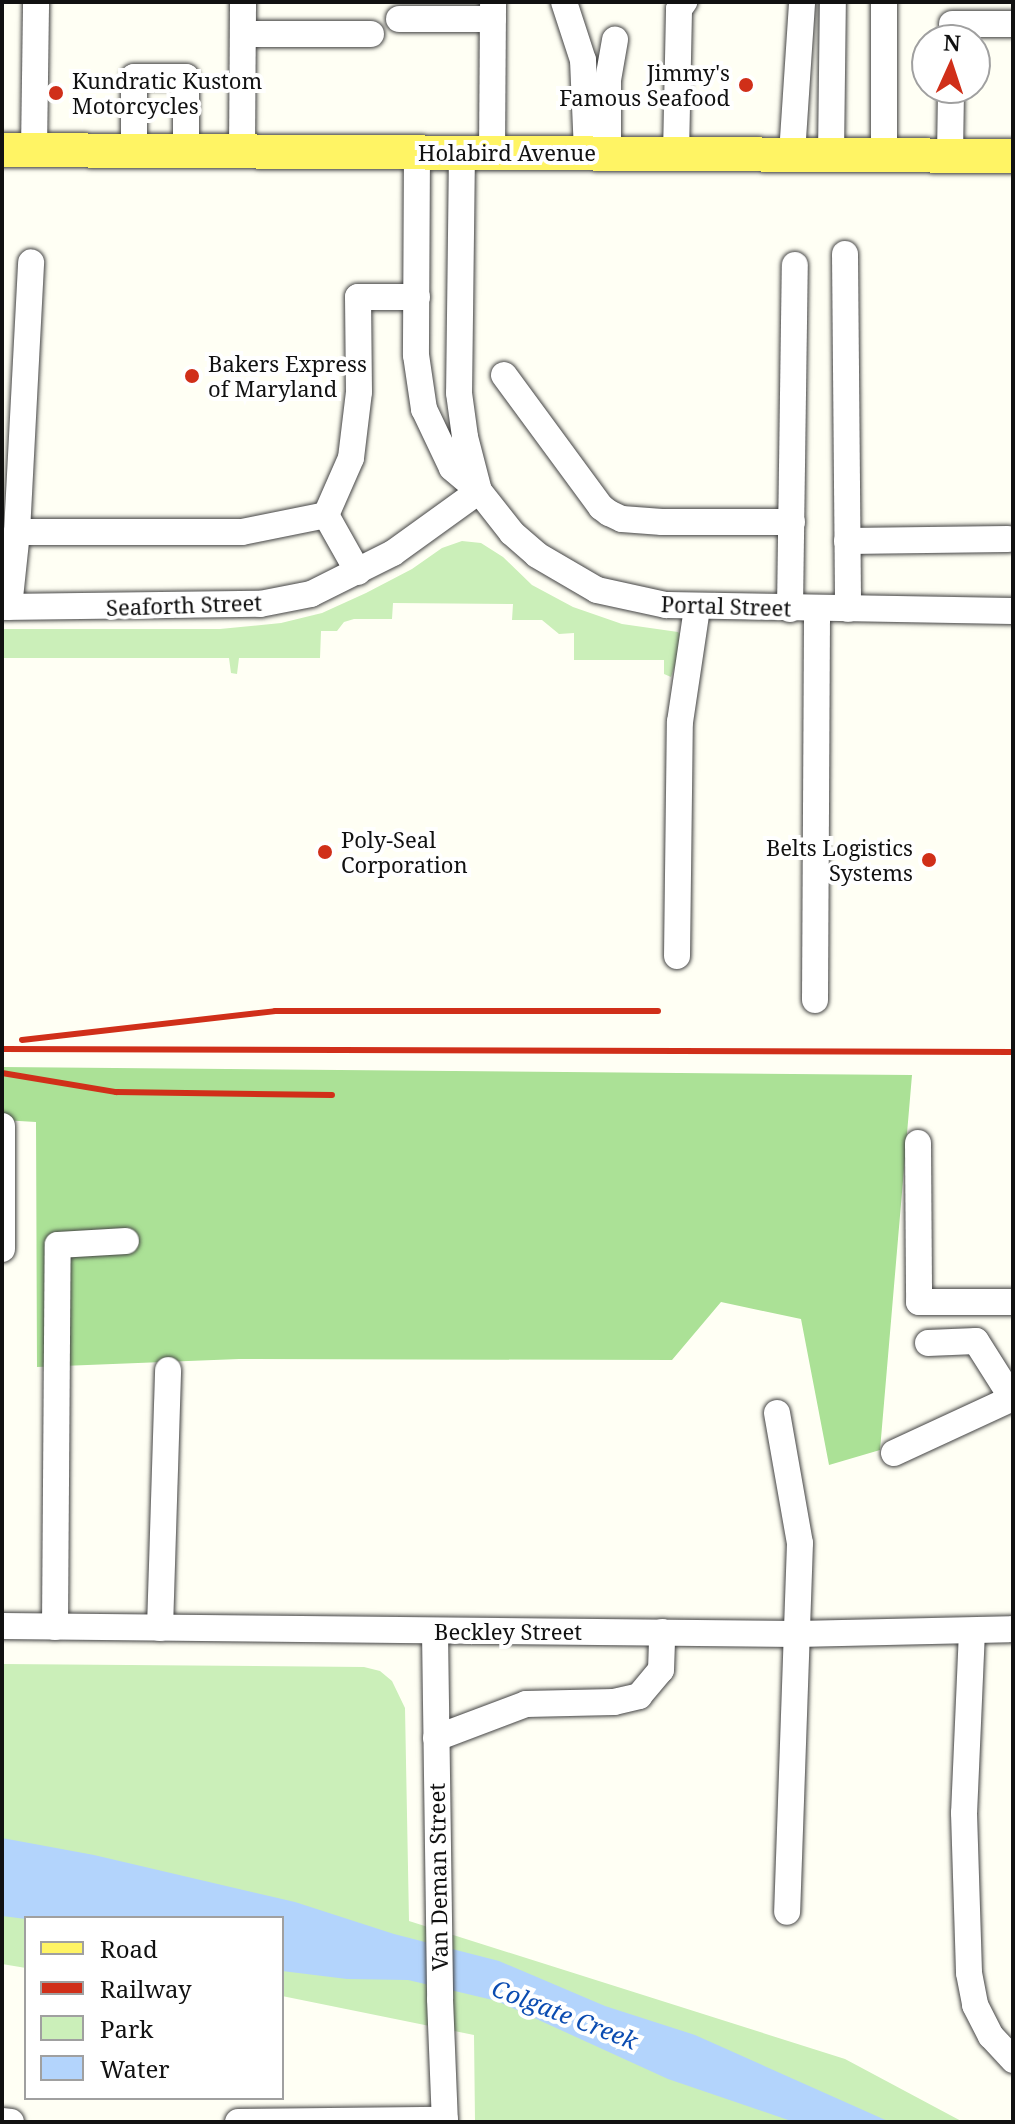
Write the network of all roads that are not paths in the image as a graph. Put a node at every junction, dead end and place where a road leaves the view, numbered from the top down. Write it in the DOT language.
graph roads {
  1 [pos="36,2"];
  2 [pos="243,2"];
  3 [pos="564,2"];
  4 [pos="684,2"];
  5 [pos="802,2"];
  6 [pos="833,2"];
  7 [pos="884,2"];
  8 [pos="493,11"];
  9 [pos="399,19"];
  10 [pos="952,22"];
  11 [pos="1013,24"];
  12 [pos="243,34"];
  13 [pos="371,34"];
  14 [pos="615,40"];
  15 [pos="951,104"];
  16 [pos="18,150"];
  17 [pos="134,150"];
  18 [pos="186,151"];
  19 [pos="242,151"];
  20 [pos="417,152"];
  21 [pos="477,152"];
  22 [pos="597,153"];
  23 [pos="676,154"];
  24 [pos="792,154"];
  25 [pos="831,155"];
  26 [pos="884,155"];
  27 [pos="950,155"];
  28 [pos="1013,156"];
  29 [pos="845,254"];
  30 [pos="31,262"];
  31 [pos="795,265"];
  32 [pos="417,297"];
  33 [pos="504,375"];
  34 [pos="479,491"];
  35 [pos="326,515"];
  36 [pos="792,522"];
  37 [pos="17,532"];
  38 [pos="1008,539"];
  39 [pos="847,541"];
  40 [pos="358,572"];
  41 [pos="5,607"];
  42 [pos="697,608"];
  43 [pos="804,609"];
  44 [pos="848,609"];
  45 [pos="1013,611"];
  46 [pos="677,956"];
  47 [pos="815,1000"];
  48 [pos="2,1126"];
  49 [pos="918,1143"];
  50 [pos="126,1241"];
  51 [pos="2,1249"];
  52 [pos="1013,1302"];
  53 [pos="928,1343"];
  54 [pos="168,1370"];
  55 [pos="1012,1398"];
  56 [pos="777,1413"];
  57 [pos="894,1453"];
  58 [pos="2,1626"];
  59 [pos="55,1627"];
  60 [pos="160,1628"];
  61 [pos="1013,1629"];
  62 [pos="972,1631"];
  63 [pos="435,1632"];
  64 [pos="662,1632"];
  65 [pos="797,1634"];
  66 [pos="436,1738"];
  67 [pos="787,1912"];
  68 [pos="1013,2060"];
  69 [pos="2,2121"];
  70 [pos="445,2121"];
  71 [pos="11,2122"];
  72 [pos="238,2122"];
  1 -- 16 [label="street"];
  2 -- 12 [label="street"];
  3 -- 22 [label="street"];
  4 -- 23 [label="street"];
  5 -- 24 [label="street"];
  6 -- 25 [label="street"];
  7 -- 26 [label="street"];
  8 -- 9 [label="street"];
  8 -- 21 [label="street, Portal Street"];
  10 -- 11 [label="street"];
  12 -- 13 [label="street"];
  12 -- 19 [label="street"];
  14 -- 22 [label="street"];
  15 -- 27 [label="street"];
  16 -- 17 [label="main road, Holabird Avenue"];
  17 -- 18 [label="main road, Holabird Avenue"];
  17 -- 18 [label="street"];
  18 -- 19 [label="main road, Holabird Avenue"];
  19 -- 20 [label="main road, Holabird Avenue"];
  20 -- 21 [label="main road, Holabird Avenue"];
  20 -- 32 [label="street, Portal Street"];
  21 -- 22 [label="main road, Holabird Avenue"];
  21 -- 34 [label="street, Portal Street"];
  22 -- 23 [label="main road, Holabird Avenue"];
  23 -- 24 [label="main road, Holabird Avenue"];
  24 -- 25 [label="main road, Holabird Avenue"];
  25 -- 26 [label="main road, Holabird Avenue"];
  26 -- 27 [label="main road, Holabird Avenue"];
  27 -- 28 [label="main road, Holabird Avenue"];
  29 -- 39 [label="street"];
  30 -- 37 [label="street"];
  31 -- 36 [label="street"];
  32 -- 34 [label="street, Portal Street"];
  32 -- 35 [label="street"];
  33 -- 36 [label="street"];
  34 -- 40 [label="street, Seaforth Street"];
  34 -- 42 [label="street, Portal Street"];
  35 -- 37 [label="street"];
  35 -- 40 [label="street"];
  36 -- 43 [label="street"];
  37 -- 41 [label="street"];
  38 -- 39 [label="street"];
  39 -- 44 [label="street"];
  40 -- 41 [label="street, Seaforth Street"];
  42 -- 43 [label="street, Portal Street"];
  42 -- 46 [label="street"];
  43 -- 44 [label="street, Portal Street"];
  43 -- 47 [label="street"];
  44 -- 45 [label="street, Portal Street"];
  48 -- 51 [label="street"];
  49 -- 52 [label="street"];
  50 -- 59 [label="street"];
  53 -- 55 [label="street"];
  54 -- 60 [label="street"];
  55 -- 57 [label="street"];
  56 -- 65 [label="street"];
  58 -- 59 [label="street, Beckley Street"];
  59 -- 60 [label="street, Beckley Street"];
  60 -- 63 [label="street, Beckley Street"];
  61 -- 62 [label="street, Beckley Street"];
  62 -- 65 [label="street, Beckley Street"];
  62 -- 68 [label="street"];
  63 -- 64 [label="street, Beckley Street"];
  63 -- 66 [label="street, Van Deman Street"];
  64 -- 65 [label="street, Beckley Street"];
  64 -- 66 [label="street"];
  65 -- 67 [label="street"];
  66 -- 70 [label="street, Van Deman Street"];
  69 -- 71 [label="street"];
  70 -- 72 [label="street"];
}
